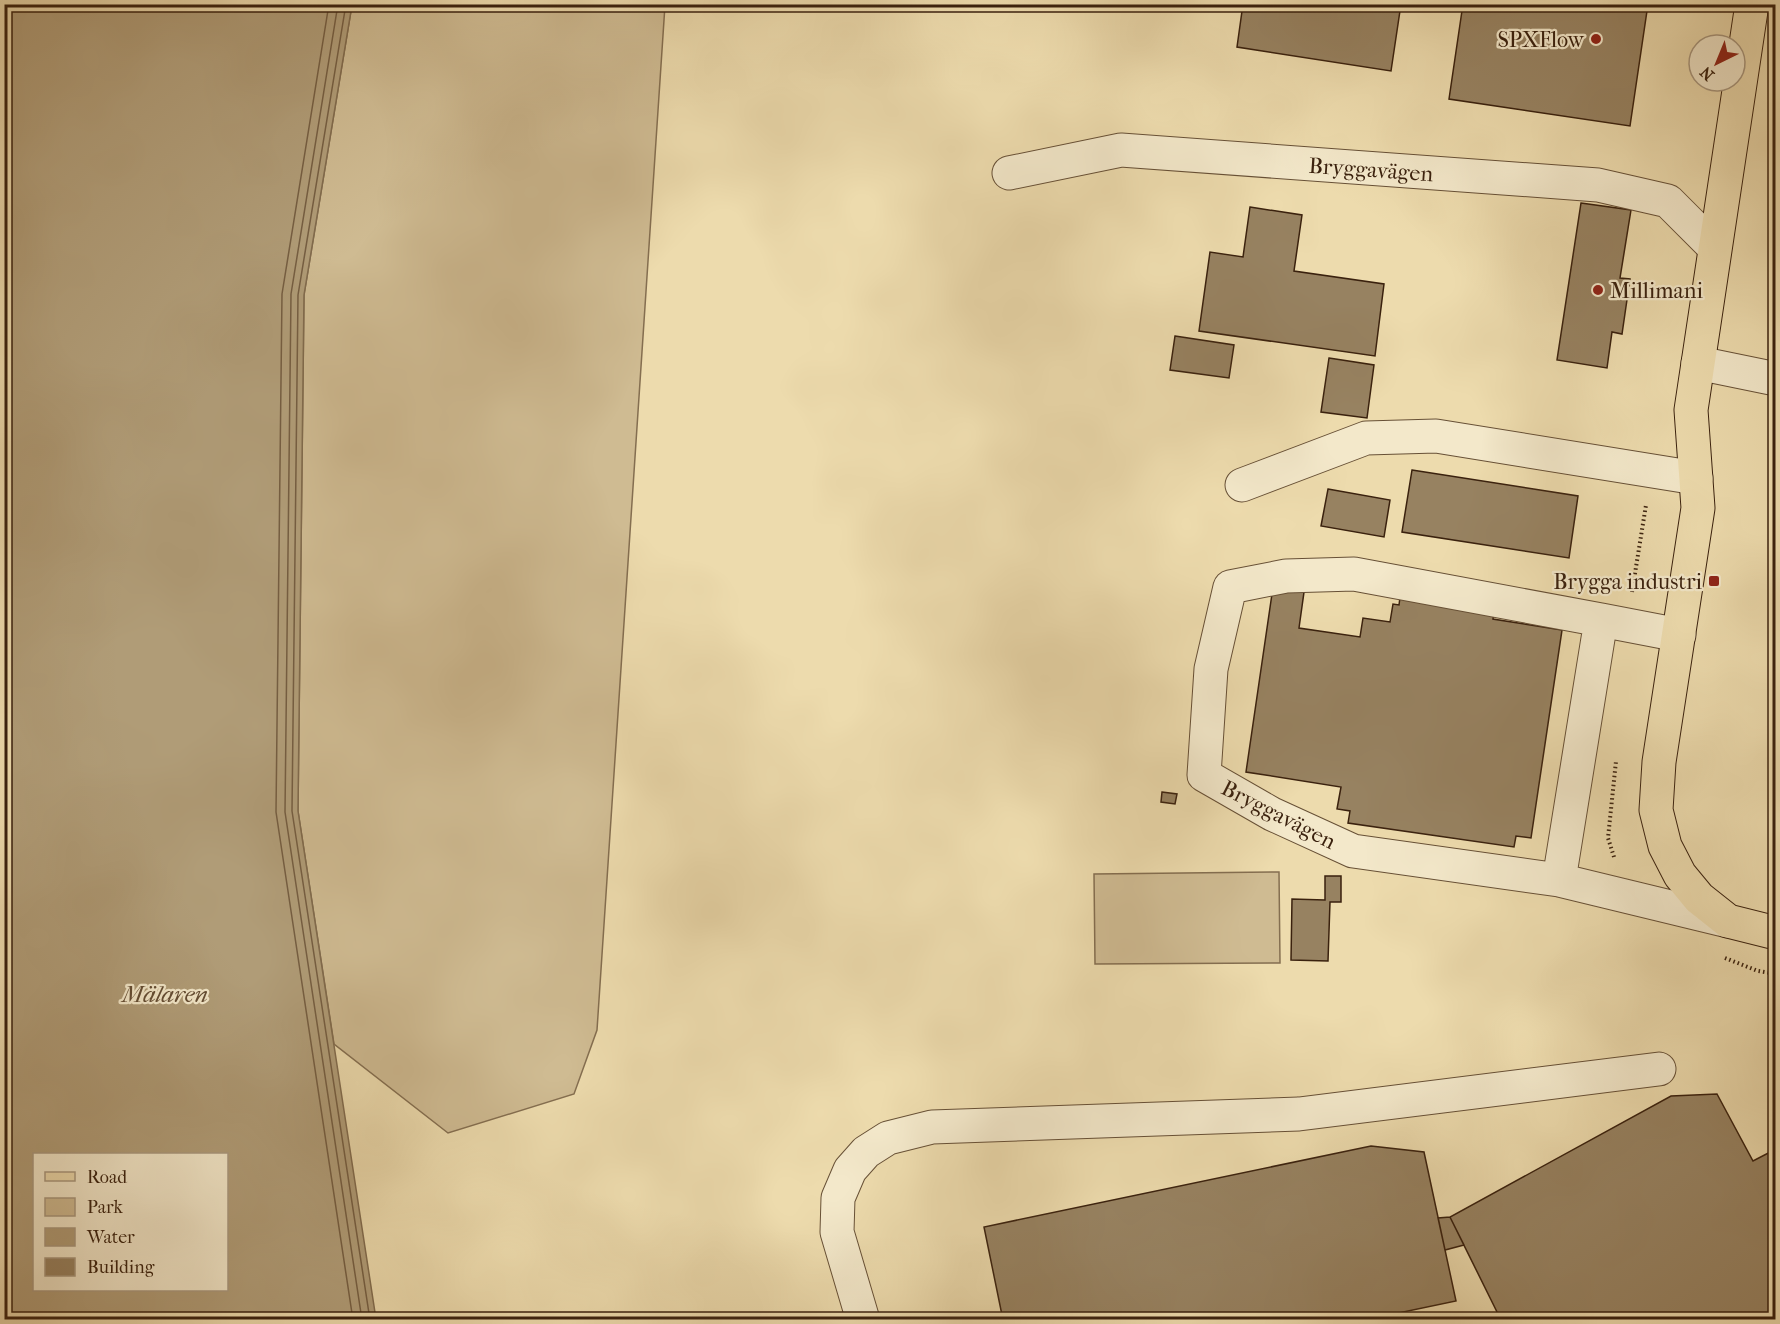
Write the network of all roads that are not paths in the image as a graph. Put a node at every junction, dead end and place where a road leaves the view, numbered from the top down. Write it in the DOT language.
graph roads {
  1 [pos="1752,4"];
  2 [pos="1008,173"];
  3 [pos="1714,247"];
  4 [pos="1698,363"];
  5 [pos="1776,379"];
  6 [pos="1696,478"];
  7 [pos="1242,485"];
  8 [pos="1601,620"];
  9 [pos="1679,635"];
  10 [pos="1559,880"];
  11 [pos="1728,921"];
  12 [pos="1776,933"];
  13 [pos="1659,1069"];
  14 [pos="863,1320"];
  1 -- 3 [label="main road, Bryggavägen"];
  2 -- 3 [label="lane, Bryggavägen"];
  3 -- 4 [label="main road, Bryggavägen"];
  4 -- 5 [label="lane"];
  4 -- 6 [label="main road, Bryggavägen"];
  6 -- 7 [label="lane"];
  6 -- 9 [label="main road, Bryggavägen"];
  8 -- 9 [label="lane, Bryggavägen"];
  8 -- 10 [label="lane"];
  8 -- 10 [label="lane, Bryggavägen"];
  9 -- 11 [label="main road, Bryggavägen"];
  10 -- 11 [label="lane, Bryggavägen"];
  11 -- 12 [label="main road, Bryggavägen"];
  13 -- 14 [label="lane"];
}
